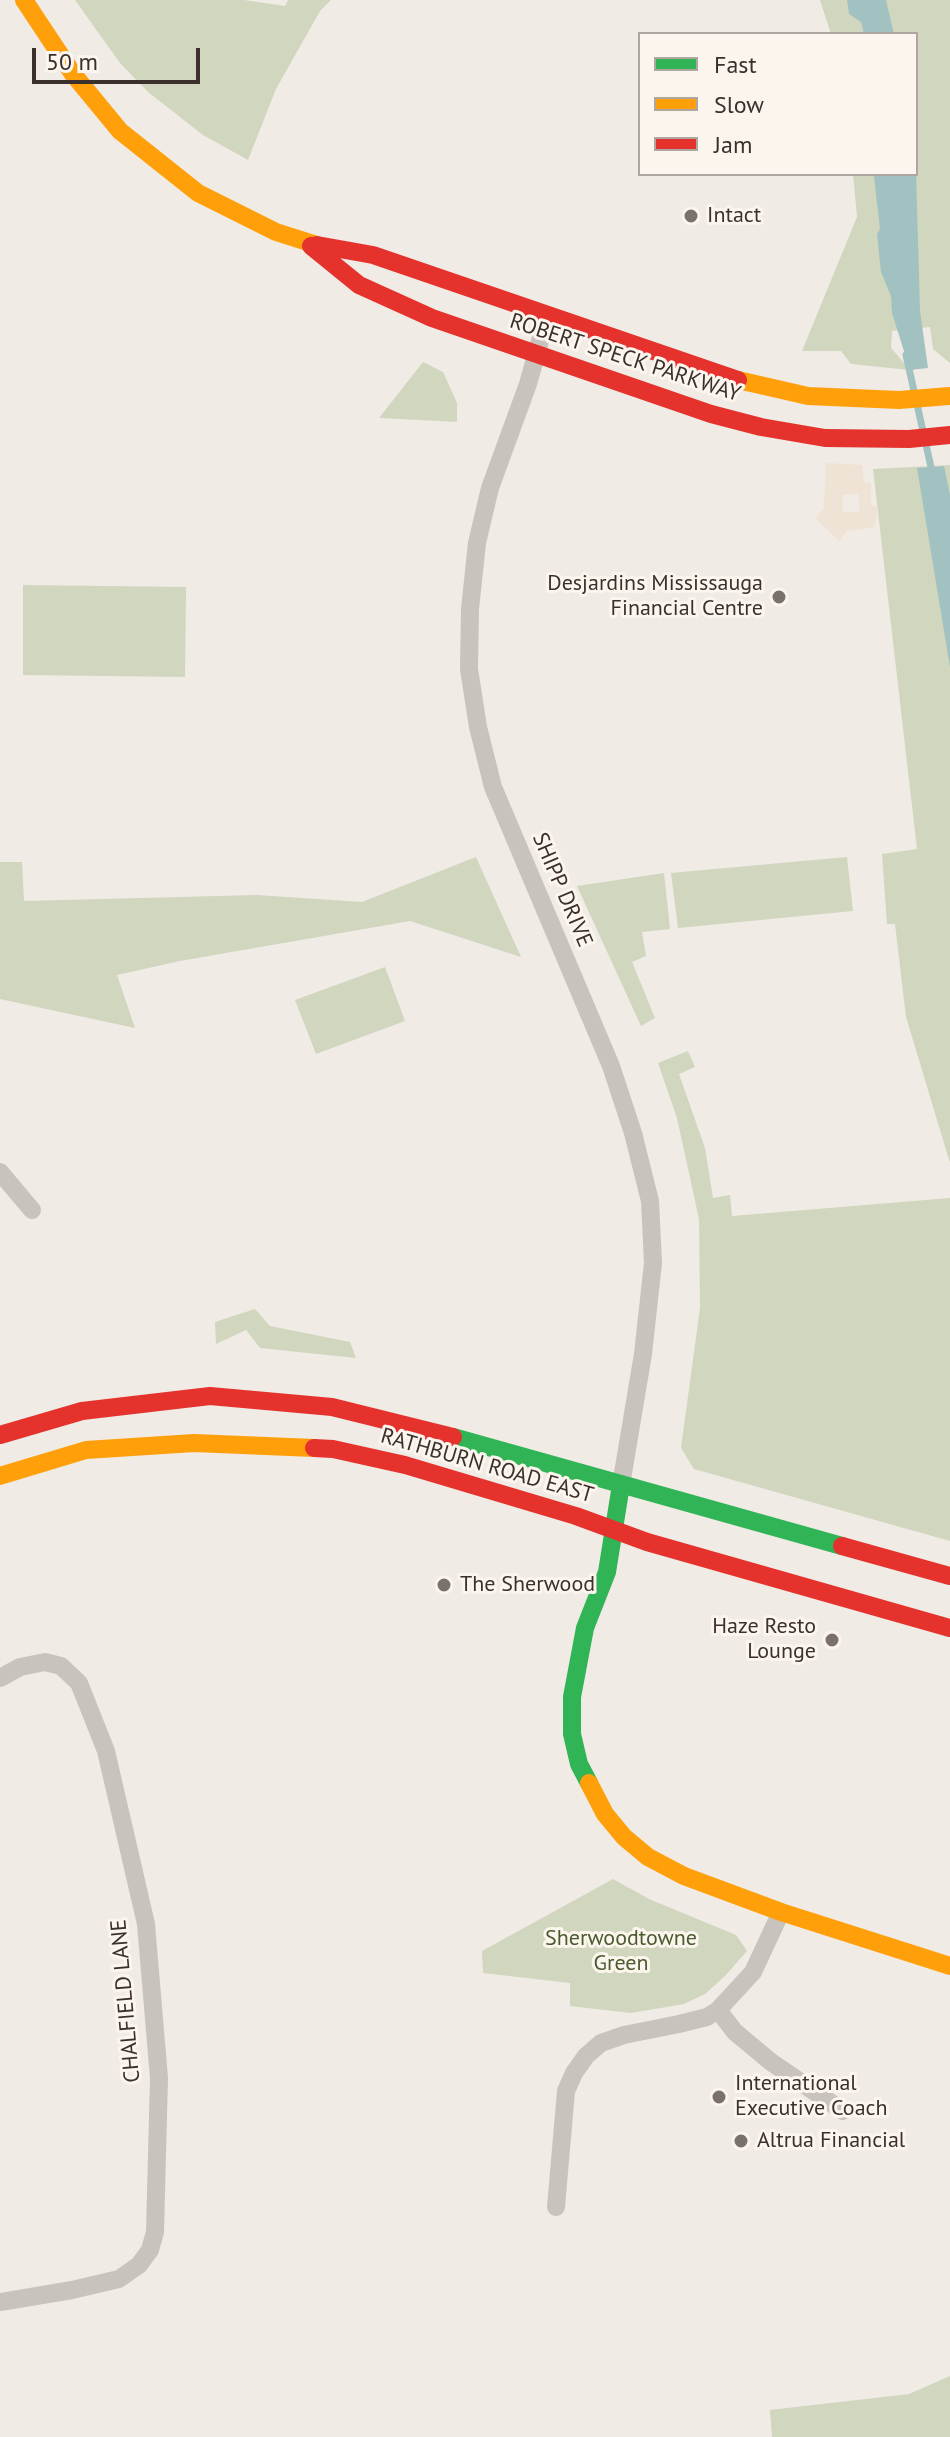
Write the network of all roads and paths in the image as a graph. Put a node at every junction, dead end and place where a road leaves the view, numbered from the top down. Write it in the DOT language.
graph roads {
  1 [pos="24,0"];
  2 [pos="309,244"];
  3 [pos="547,316"];
  4 [pos="536,354"];
  5 [pos="950,396"];
  6 [pos="950,435"];
  7 [pos="0,1172"];
  8 [pos="32,1210"];
  9 [pos="0,1435"];
  10 [pos="0,1476"];
  11 [pos="621,1485"];
  12 [pos="614,1529"];
  13 [pos="950,1576"];
  14 [pos="950,1628"];
  15 [pos="0,1678"];
  16 [pos="781,1912"];
  17 [pos="950,1966"];
  18 [pos="718,2010"];
  19 [pos="843,2111"];
  20 [pos="556,2207"];
  21 [pos="0,2302"];
  1 -- 2 [label="street, ROBERT SPECK PARKWAY"];
  2 -- 3 [label="street, ROBERT SPECK PARKWAY"];
  2 -- 4 [label="street, ROBERT SPECK PARKWAY"];
  3 -- 4 [label="street, SHIPP DRIVE"];
  3 -- 5 [label="street, ROBERT SPECK PARKWAY"];
  4 -- 6 [label="street, ROBERT SPECK PARKWAY"];
  4 -- 11 [label="street, SHIPP DRIVE"];
  7 -- 8 [label="street"];
  9 -- 11 [label="street, RATHBURN ROAD EAST"];
  10 -- 12 [label="street, RATHBURN ROAD EAST"];
  11 -- 12 [label="street"];
  11 -- 13 [label="street, RATHBURN ROAD EAST"];
  12 -- 14 [label="street, RATHBURN ROAD EAST"];
  12 -- 16 [label="street"];
  15 -- 21 [label="street, CHALFIELD LANE"];
  16 -- 17 [label="street"];
  16 -- 18 [label="street"];
  18 -- 19 [label="street"];
  18 -- 20 [label="street"];
}
